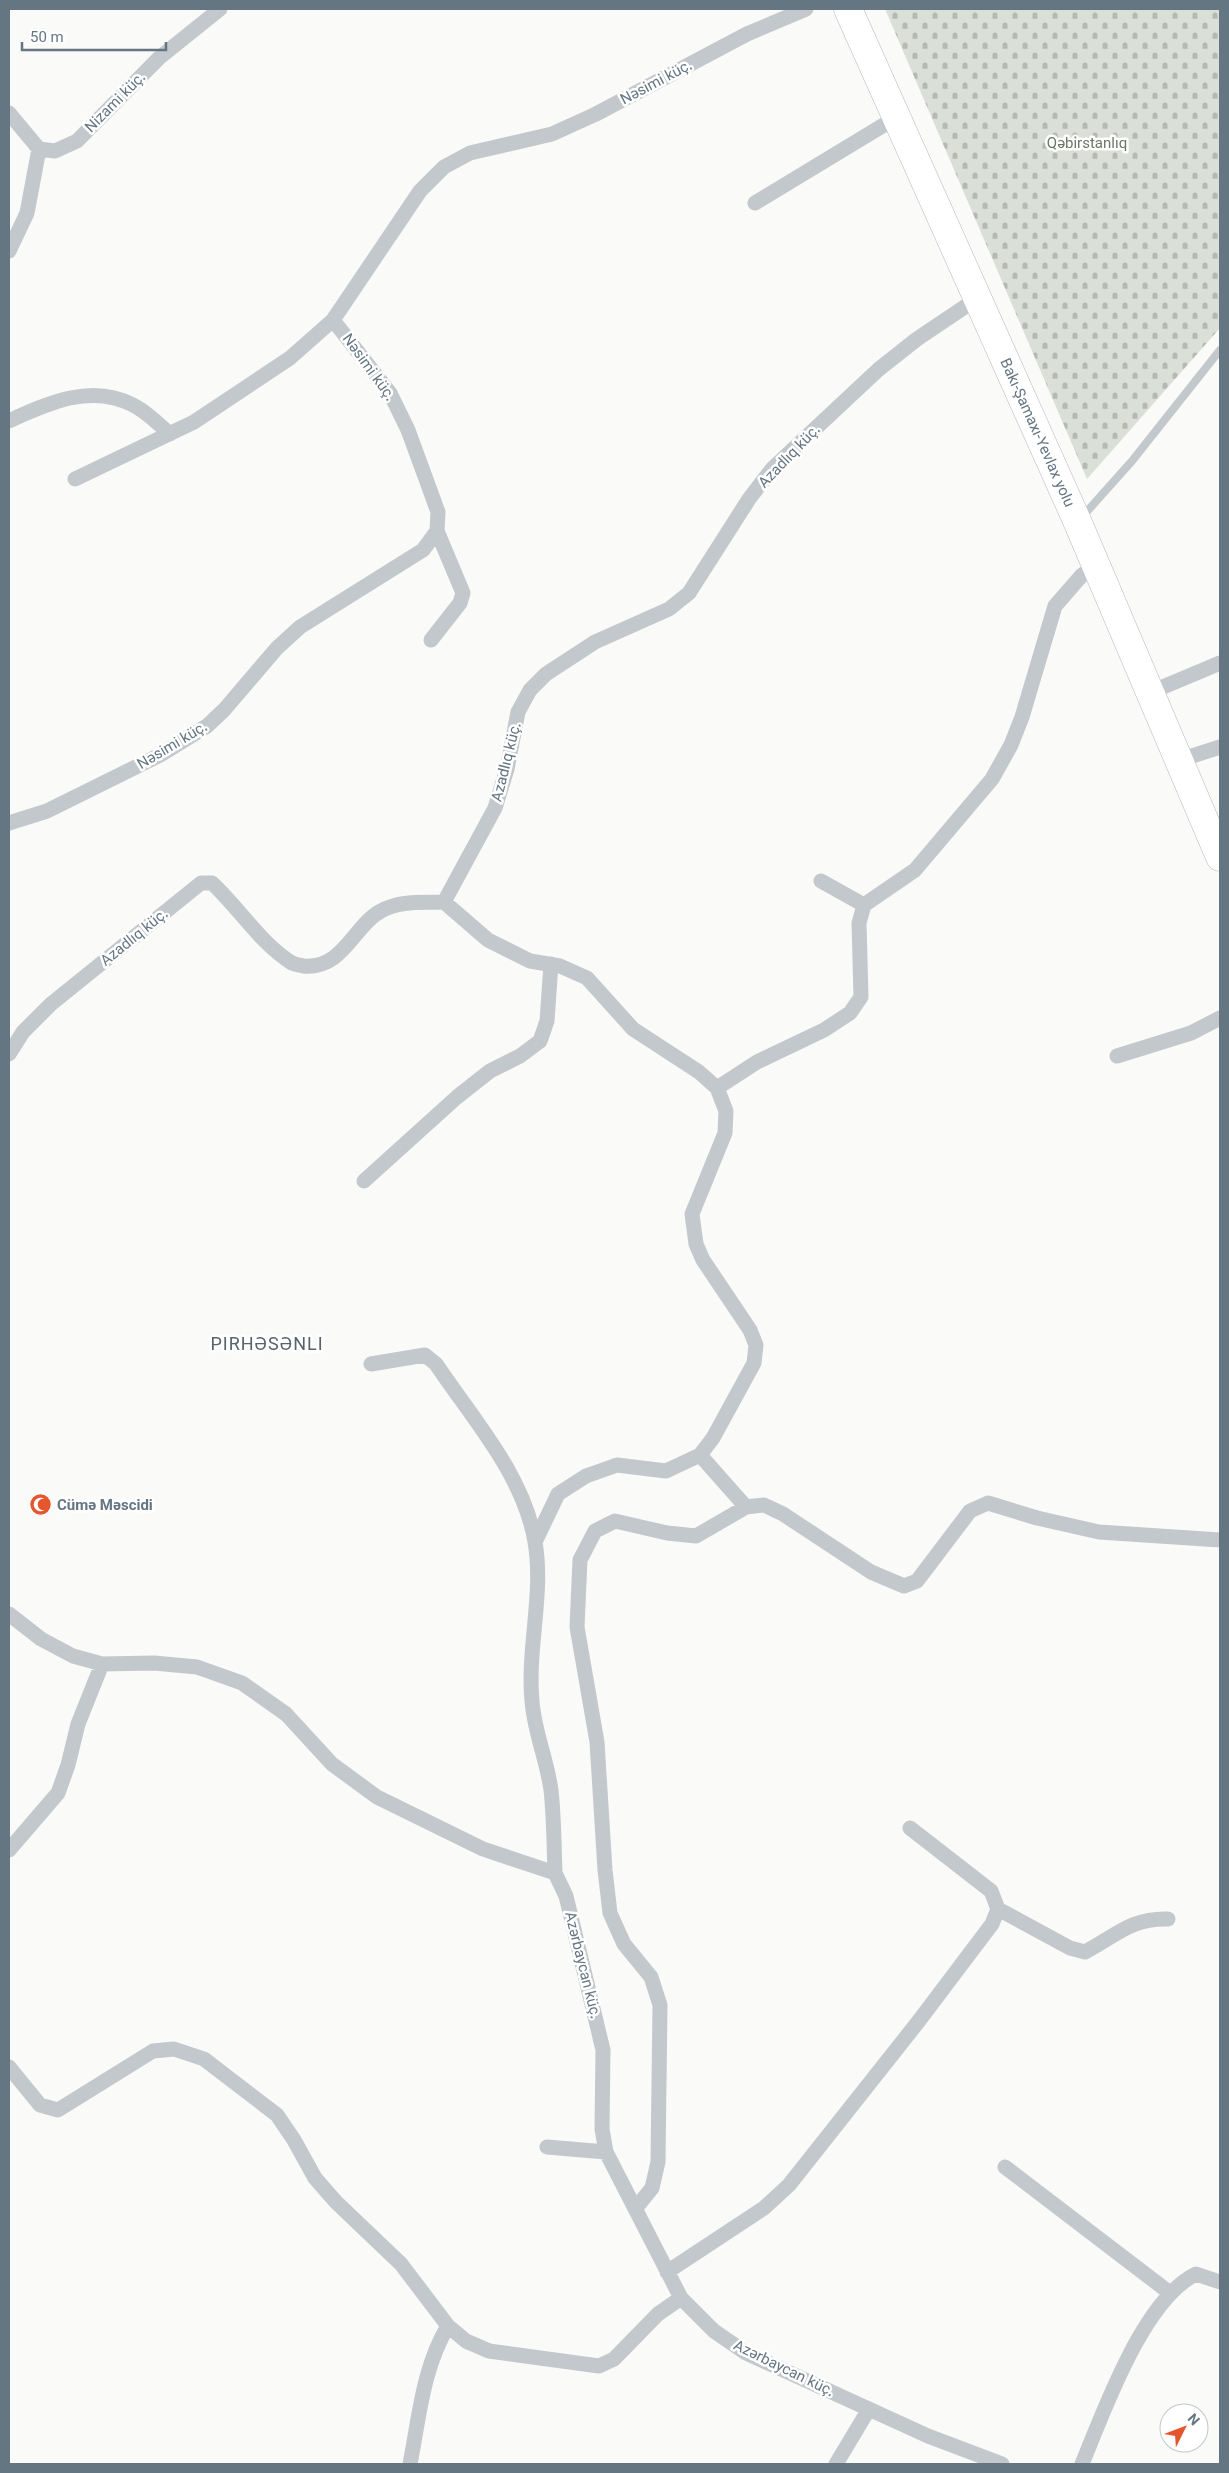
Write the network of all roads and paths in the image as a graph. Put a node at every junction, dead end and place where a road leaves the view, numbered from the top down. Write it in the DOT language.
graph roads {
  1 [pos="220,9"];
  2 [pos="806,9"];
  3 [pos="848,9"];
  4 [pos="9,113"];
  5 [pos="897,117"];
  6 [pos="39,149"];
  7 [pos="755,203"];
  8 [pos="9,251"];
  9 [pos="978,298"];
  10 [pos="332,320"];
  11 [pos="1220,350"];
  12 [pos="9,421"];
  13 [pos="170,434"];
  14 [pos="76,479"];
  15 [pos="1078,523"];
  16 [pos="437,531"];
  17 [pos="1096,565"];
  18 [pos="431,640"];
  19 [pos="1220,663"];
  20 [pos="1151,692"];
  21 [pos="1220,747"];
  22 [pos="1180,760"];
  23 [pos="9,823"];
  24 [pos="1220,858"];
  25 [pos="821,881"];
  26 [pos="444,902"];
  27 [pos="864,905"];
  28 [pos="551,964"];
  29 [pos="1220,1018"];
  30 [pos="9,1054"];
  31 [pos="1117,1056"];
  32 [pos="716,1088"];
  33 [pos="364,1181"];
  34 [pos="371,1364"];
  35 [pos="700,1456"];
  36 [pos="746,1507"];
  37 [pos="1220,1540"];
  38 [pos="535,1542"];
  39 [pos="9,1614"];
  40 [pos="102,1664"];
  41 [pos="910,1828"];
  42 [pos="9,1850"];
  43 [pos="555,1873"];
  44 [pos="998,1909"];
  45 [pos="1168,1919"];
  46 [pos="9,2067"];
  47 [pos="547,2147"];
  48 [pos="606,2152"];
  49 [pos="1005,2167"];
  50 [pos="635,2209"];
  51 [pos="667,2272"];
  52 [pos="1220,2282"];
  53 [pos="1170,2293"];
  54 [pos="681,2298"];
  55 [pos="448,2326"];
  56 [pos="869,2409"];
  57 [pos="410,2464"];
  58 [pos="836,2464"];
  59 [pos="1002,2464"];
  60 [pos="1082,2464"];
  1 -- 6 [label="street, Nizami küç."];
  2 -- 10 [label="street, Nəsimi küç."];
  3 -- 5 [label="highway, Bakı-Şamaxı-Yevlax yolu"];
  4 -- 6 [label="street"];
  5 -- 7 [label="street"];
  5 -- 9 [label="highway, Bakı-Şamaxı-Yevlax yolu"];
  6 -- 8 [label="street"];
  9 -- 15 [label="highway, Bakı-Şamaxı-Yevlax yolu"];
  9 -- 26 [label="street, Azadlıq küç."];
  10 -- 13 [label="street"];
  10 -- 16 [label="street, Nəsimi küç."];
  11 -- 15 [label="lane"];
  12 -- 13 [label="street"];
  13 -- 14 [label="street"];
  15 -- 17 [label="highway, Bakı-Şamaxı-Yevlax yolu"];
  16 -- 18 [label="street"];
  16 -- 23 [label="street, Nəsimi küç."];
  17 -- 20 [label="highway, Bakı-Şamaxı-Yevlax yolu"];
  17 -- 27 [label="street"];
  19 -- 20 [label="street"];
  20 -- 22 [label="highway, Bakı-Şamaxı-Yevlax yolu"];
  21 -- 22 [label="street"];
  22 -- 24 [label="highway, Bakı-Şamaxı-Yevlax yolu"];
  25 -- 27 [label="street"];
  26 -- 28 [label="street"];
  26 -- 30 [label="street, Azadlıq küç."];
  27 -- 32 [label="street"];
  28 -- 32 [label="street"];
  28 -- 33 [label="street"];
  29 -- 31 [label="street"];
  32 -- 35 [label="street"];
  34 -- 38 [label="street"];
  35 -- 36 [label="street"];
  35 -- 38 [label="street"];
  36 -- 37 [label="street"];
  36 -- 50 [label="street"];
  38 -- 43 [label="street"];
  39 -- 40 [label="street"];
  40 -- 42 [label="street"];
  40 -- 43 [label="street"];
  41 -- 44 [label="street"];
  43 -- 48 [label="street, Azərbaycan küç."];
  44 -- 45 [label="street"];
  44 -- 51 [label="street"];
  46 -- 55 [label="street"];
  47 -- 48 [label="street"];
  48 -- 50 [label="street, Azərbaycan küç."];
  49 -- 53 [label="street"];
  50 -- 51 [label="street, Azərbaycan küç."];
  51 -- 54 [label="street, Azərbaycan küç."];
  52 -- 53 [label="street"];
  53 -- 60 [label="street"];
  54 -- 55 [label="street"];
  54 -- 56 [label="street, Azərbaycan küç."];
  55 -- 57 [label="street"];
  56 -- 58 [label="street"];
  56 -- 59 [label="street, Azərbaycan küç."];
}
